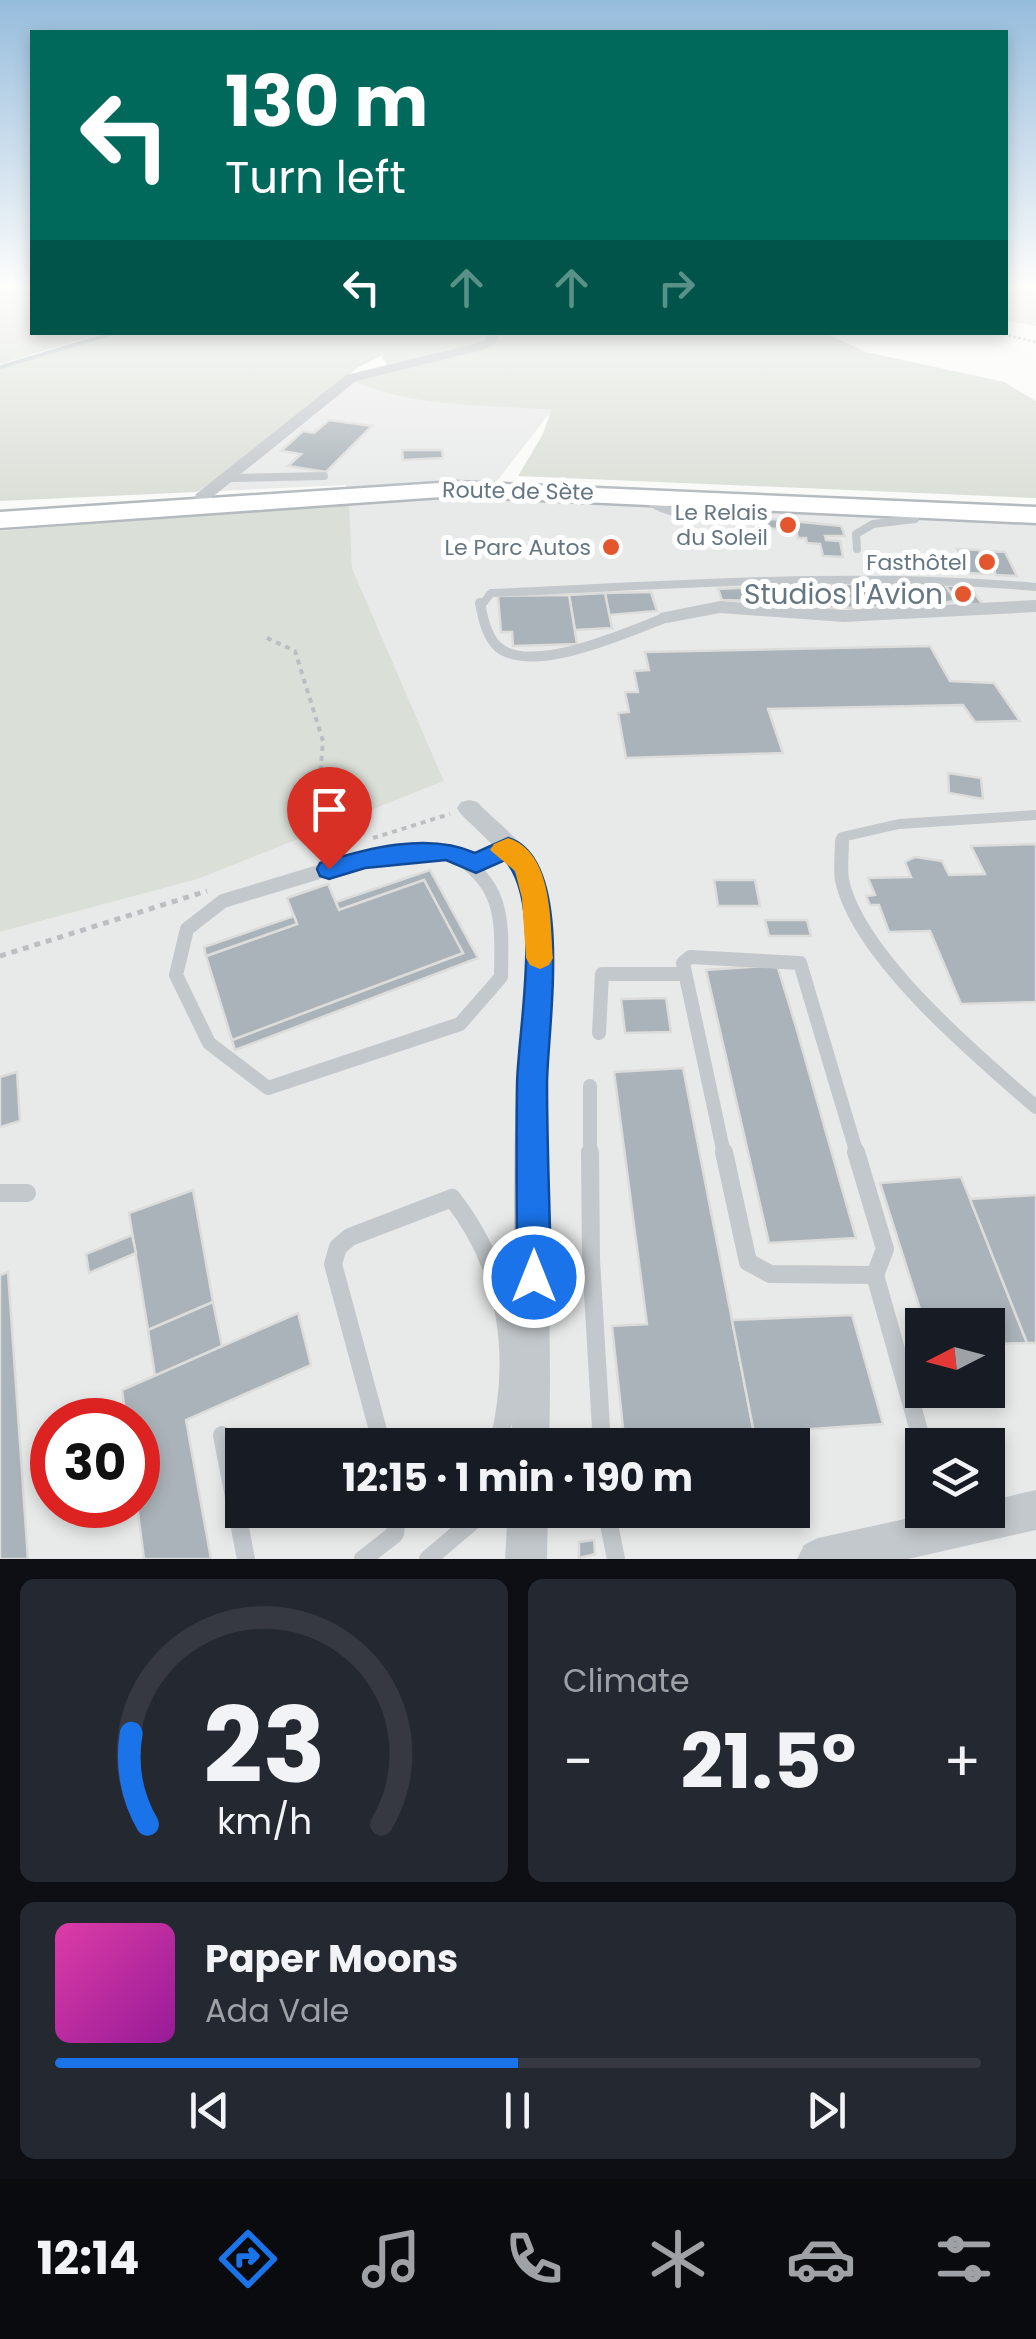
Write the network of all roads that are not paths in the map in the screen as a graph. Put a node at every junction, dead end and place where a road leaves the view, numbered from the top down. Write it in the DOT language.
graph roads {
  1 [pos="440,357"];
  2 [pos="324,476"];
  3 [pos="230,478"];
  4 [pos="201,504"];
  5 [pos="915,509"];
  6 [pos="1036,515"];
  7 [pos="0,520"];
  8 [pos="857,550"];
  9 [pos="1036,587"];
  10 [pos="1036,606"];
  11 [pos="667,617"];
  12 [pos="469,808"];
  13 [pos="1036,816"];
  14 [pos="508,847"];
  15 [pos="476,864"];
  16 [pos="685,974"];
  17 [pos="599,1033"];
  18 [pos="590,1086"];
  19 [pos="1036,1107"];
  20 [pos="0,1193"];
  21 [pos="27,1193"];
  22 [pos="875,1275"];
  23 [pos="377,1428"];
  24 [pos="500,1428"];
  25 [pos="531,1428"];
  26 [pos="601,1428"];
  27 [pos="918,1428"];
  28 [pos="222,1435"];
  29 [pos="1036,1510"];
  30 [pos="1005,1513"];
  31 [pos="398,1528"];
  32 [pos="465,1528"];
  33 [pos="527,1528"];
  34 [pos="610,1528"];
  35 [pos="919,1528"];
  36 [pos="246,1559"];
  37 [pos="363,1559"];
  38 [pos="428,1559"];
  39 [pos="526,1559"];
  40 [pos="616,1559"];
  41 [pos="818,1559"];
  1 -- 3 [label="street"];
  2 -- 3 [label="lane"];
  3 -- 4 [label="street"];
  4 -- 5 [label="main road, Route de Sète"];
  4 -- 7 [label="main road, Route de Sète"];
  5 -- 6 [label="main road, Route de Sète"];
  5 -- 8 [label="lane"];
  9 -- 11 [label="lane"];
  10 -- 11 [label="street"];
  12 -- 14 [label="street"];
  13 -- 19 [label="lane"];
  14 -- 15 [label="lane"];
  14 -- 25 [label="street"];
  15 -- 15 [label="lane"];
  16 -- 17 [label="lane"];
  16 -- 22 [label="lane"];
  16 -- 22 [label="lane"];
  18 -- 26 [label="lane"];
  20 -- 21 [label="lane"];
  22 -- 27 [label="lane"];
  23 -- 24 [label="lane"];
  28 -- 36 [label="lane"];
  29 -- 30 [label="street"];
  31 -- 37 [label="lane"];
  32 -- 38 [label="lane"];
  33 -- 39 [label="street"];
  34 -- 40 [label="lane"];
  35 -- 41 [label="street"];
}
